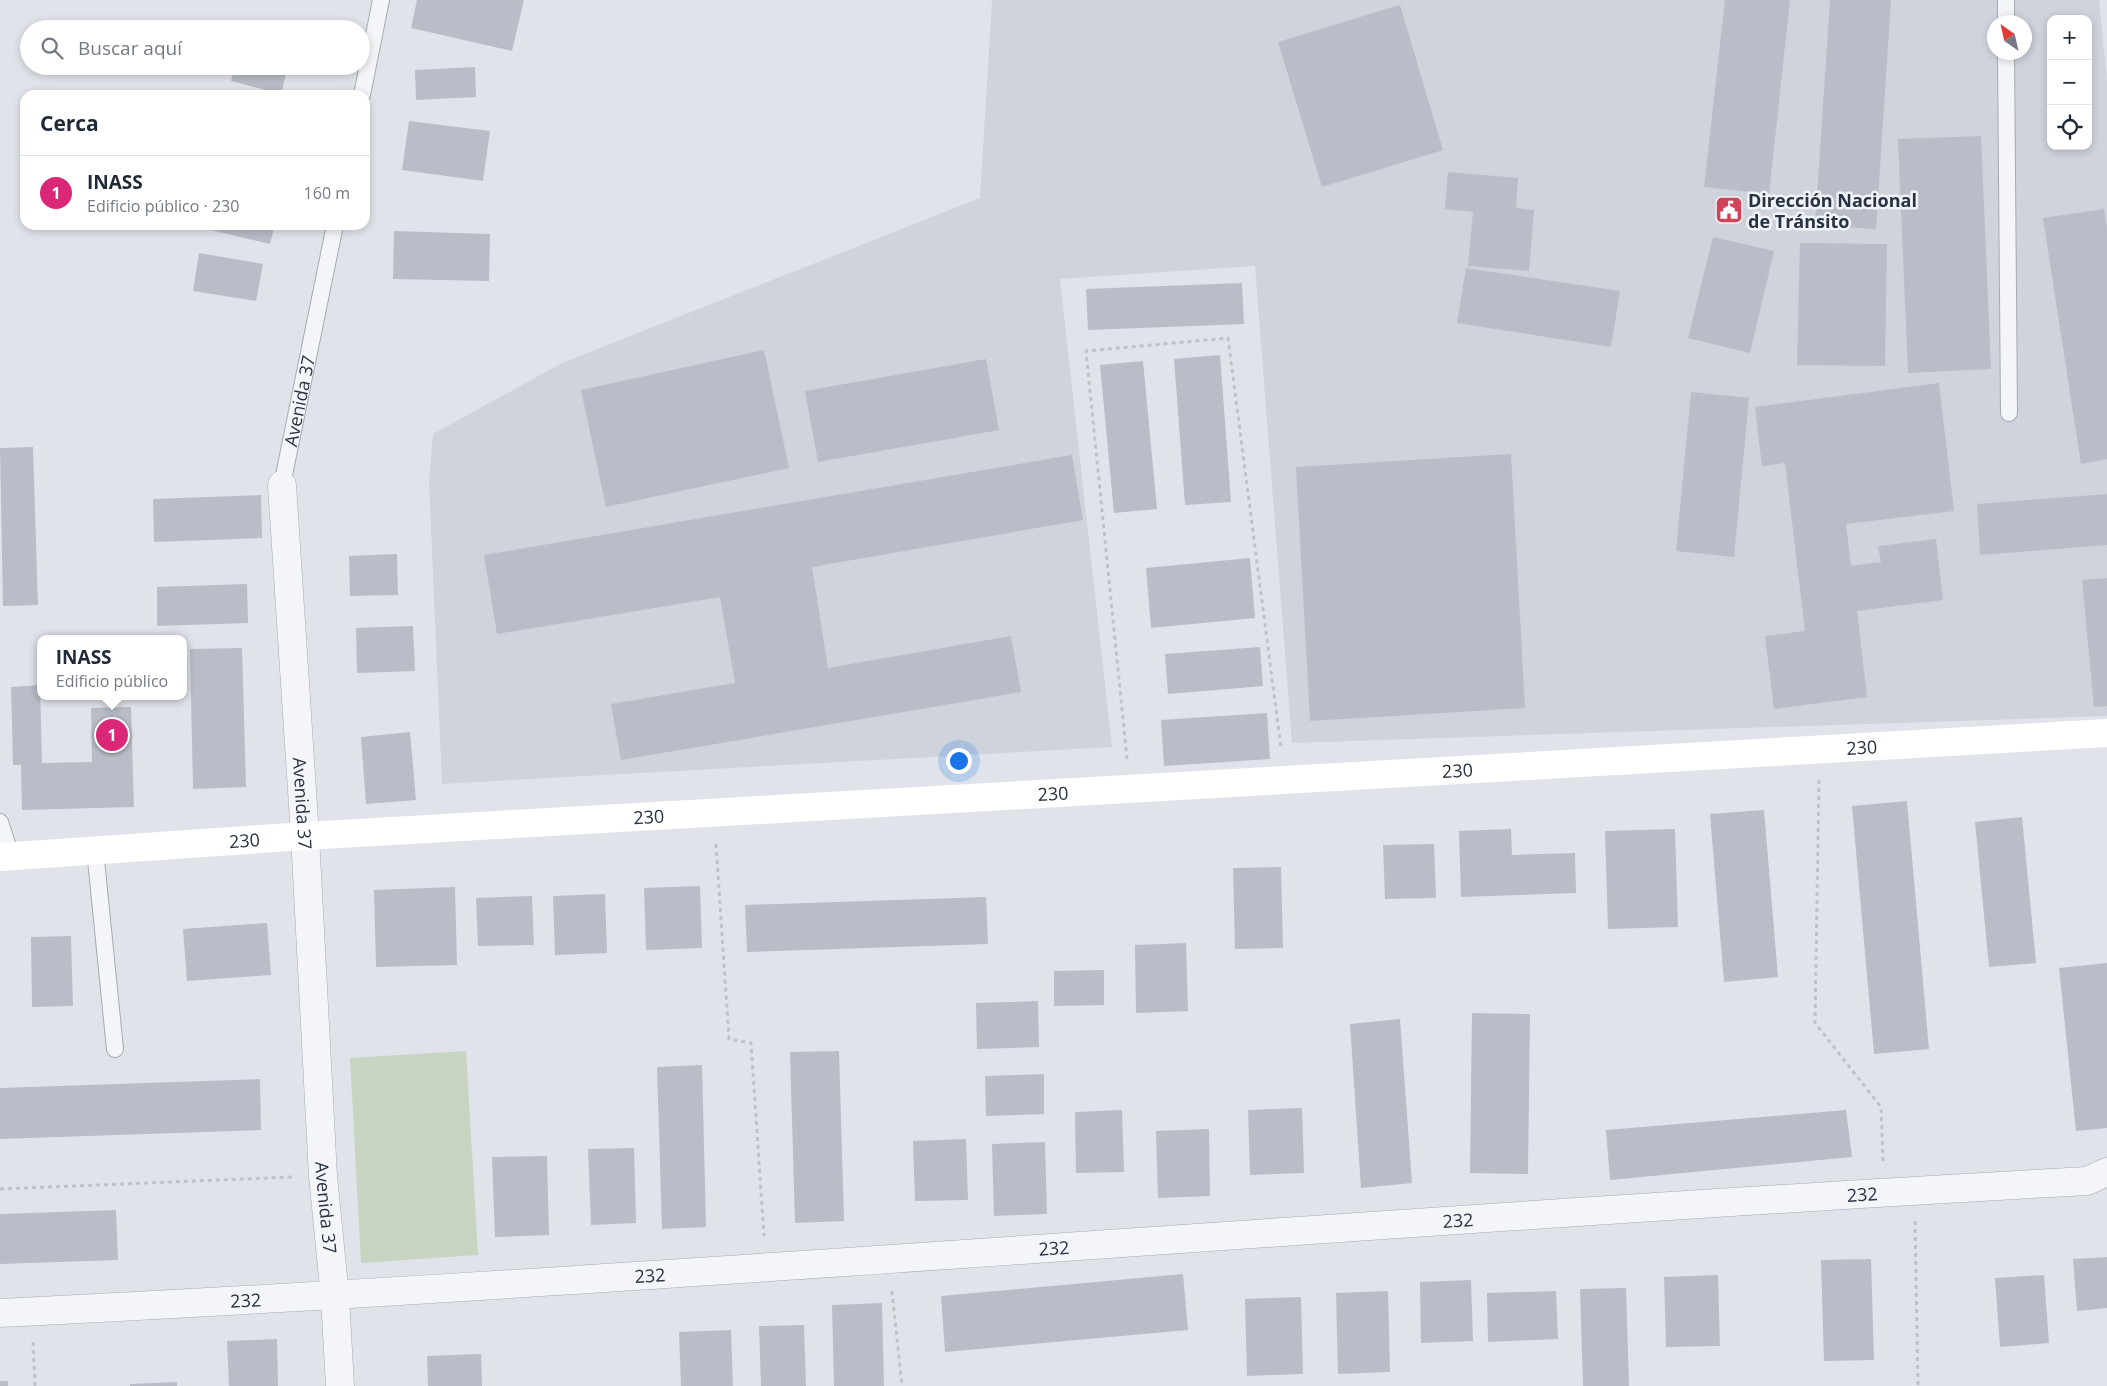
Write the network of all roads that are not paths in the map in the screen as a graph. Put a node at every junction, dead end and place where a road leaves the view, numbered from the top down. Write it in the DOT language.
graph roads {
  1 [pos="381,0"];
  2 [pos="2006,0"];
  3 [pos="2006,15"];
  4 [pos="370,55"];
  5 [pos="2006,60"];
  6 [pos="366,75"];
  7 [pos="363,90"];
  8 [pos="334,230"];
  9 [pos="2009,412"];
  10 [pos="282,485"];
  11 [pos="2107,733"];
  12 [pos="0,822"];
  13 [pos="305,836"];
  14 [pos="95,850"];
  15 [pos="5,856"];
  16 [pos="115,1050"];
  17 [pos="2107,1172"];
  18 [pos="335,1297"];
  19 [pos="0,1314"];
  20 [pos="340,1386"];
  1 -- 4 [label="lane"];
  2 -- 3 [label="lane"];
  5 -- 9 [label="lane"];
  6 -- 7 [label="lane"];
  8 -- 10 [label="lane, Avenida 37"];
  10 -- 13 [label="street, Avenida 37"];
  11 -- 13 [label="street, 230"];
  12 -- 15 [label="lane"];
  13 -- 14 [label="street, 230"];
  13 -- 18 [label="street, Avenida 37"];
  14 -- 15 [label="street, 230"];
  14 -- 16 [label="lane"];
  17 -- 18 [label="street, 232"];
  18 -- 19 [label="street, 232"];
  18 -- 20 [label="street, Avenida 37"];
}
